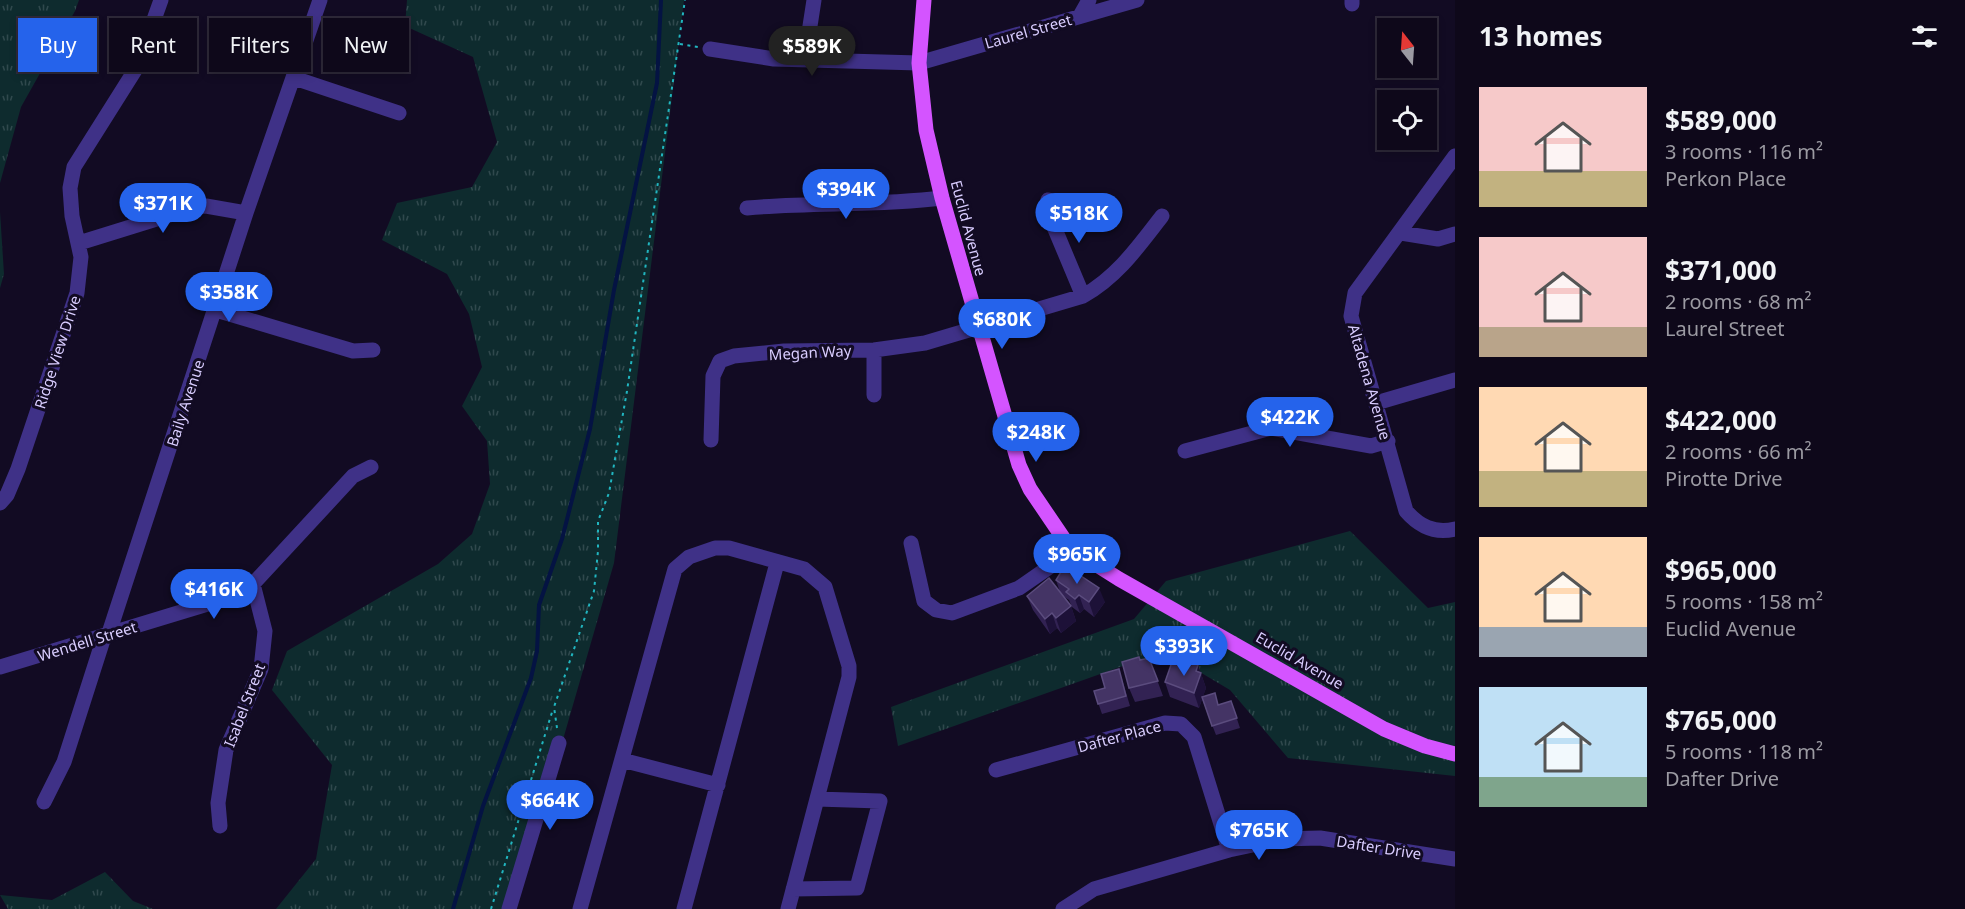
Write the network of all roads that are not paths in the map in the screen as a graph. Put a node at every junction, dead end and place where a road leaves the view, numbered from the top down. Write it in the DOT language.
graph roads {
  1 [pos="161,0"];
  2 [pos="320,0"];
  3 [pos="814,0"];
  4 [pos="924,0"];
  5 [pos="1089,0"];
  6 [pos="1137,0"];
  7 [pos="1080,16"];
  8 [pos="710,49"];
  9 [pos="809,60"];
  10 [pos="919,63"];
  11 [pos="294,78"];
  12 [pos="399,113"];
  13 [pos="1455,156"];
  14 [pos="942,198"];
  15 [pos="1048,200"];
  16 [pos="747,208"];
  17 [pos="246,213"];
  18 [pos="1162,216"];
  19 [pos="1401,233"];
  20 [pos="1455,234"];
  21 [pos="79,243"];
  22 [pos="1083,296"];
  23 [pos="216,310"];
  24 [pos="978,327"];
  25 [pos="373,350"];
  26 [pos="874,350"];
  27 [pos="1455,380"];
  28 [pos="874,394"];
  29 [pos="1376,403"];
  30 [pos="711,440"];
  31 [pos="1388,441"];
  32 [pos="1185,451"];
  33 [pos="371,467"];
  34 [pos="0,503"];
  35 [pos="1455,529"];
  36 [pos="911,543"];
  37 [pos="1070,548"];
  38 [pos="777,563"];
  39 [pos="253,584"];
  40 [pos="106,636"];
  41 [pos="0,667"];
  42 [pos="559,743"];
  43 [pos="1455,754"];
  44 [pos="622,760"];
  45 [pos="996,770"];
  46 [pos="718,786"];
  47 [pos="817,799"];
  48 [pos="44,801"];
  49 [pos="220,826"];
  50 [pos="1229,850"];
  51 [pos="1455,859"];
  52 [pos="793,889"];
  53 [pos="509,909"];
  54 [pos="580,909"];
  55 [pos="684,909"];
  56 [pos="788,909"];
  57 [pos="1063,909"];
  1 -- 21 [label="street, Ridge View Drive"];
  2 -- 11 [label="street, Baily Avenue"];
  3 -- 9 [label="street"];
  4 -- 10 [label="main road, Euclid Avenue"];
  5 -- 7 [label="street"];
  6 -- 7 [label="street, Laurel Street"];
  7 -- 10 [label="street, Laurel Street"];
  8 -- 9 [label="street, Laurel Street"];
  9 -- 10 [label="street, Laurel Street"];
  10 -- 14 [label="main road, Euclid Avenue"];
  11 -- 12 [label="street"];
  11 -- 17 [label="street, Baily Avenue"];
  13 -- 19 [label="street, Altadena Avenue"];
  14 -- 16 [label="street"];
  14 -- 24 [label="main road, Euclid Avenue"];
  15 -- 22 [label="street"];
  17 -- 21 [label="street"];
  17 -- 23 [label="street, Baily Avenue"];
  18 -- 22 [label="street, Megan Way"];
  19 -- 20 [label="street"];
  19 -- 29 [label="street, Altadena Avenue"];
  21 -- 34 [label="street, Ridge View Drive"];
  22 -- 24 [label="street, Megan Way"];
  23 -- 25 [label="street"];
  23 -- 40 [label="street, Baily Avenue"];
  24 -- 26 [label="street, Megan Way"];
  24 -- 37 [label="main road, Euclid Avenue"];
  26 -- 28 [label="street"];
  26 -- 30 [label="street, Megan Way"];
  27 -- 29 [label="street"];
  29 -- 31 [label="street, Altadena Avenue"];
  31 -- 32 [label="street"];
  31 -- 35 [label="street, Altadena Avenue"];
  33 -- 39 [label="street, Wendell Street"];
  36 -- 37 [label="street"];
  37 -- 43 [label="main road, Euclid Avenue"];
  38 -- 44 [label="street"];
  38 -- 46 [label="street"];
  38 -- 47 [label="street"];
  39 -- 40 [label="street, Wendell Street"];
  39 -- 49 [label="street, Isabel Street"];
  40 -- 41 [label="street, Wendell Street"];
  40 -- 48 [label="street, Baily Avenue"];
  42 -- 53 [label="street"];
  44 -- 46 [label="street"];
  44 -- 54 [label="street"];
  45 -- 50 [label="street, Dafter Place"];
  46 -- 55 [label="street"];
  47 -- 52 [label="street"];
  47 -- 52 [label="street"];
  50 -- 51 [label="street, Dafter Drive"];
  50 -- 57 [label="street, Dafter Drive"];
  52 -- 56 [label="street"];
}
